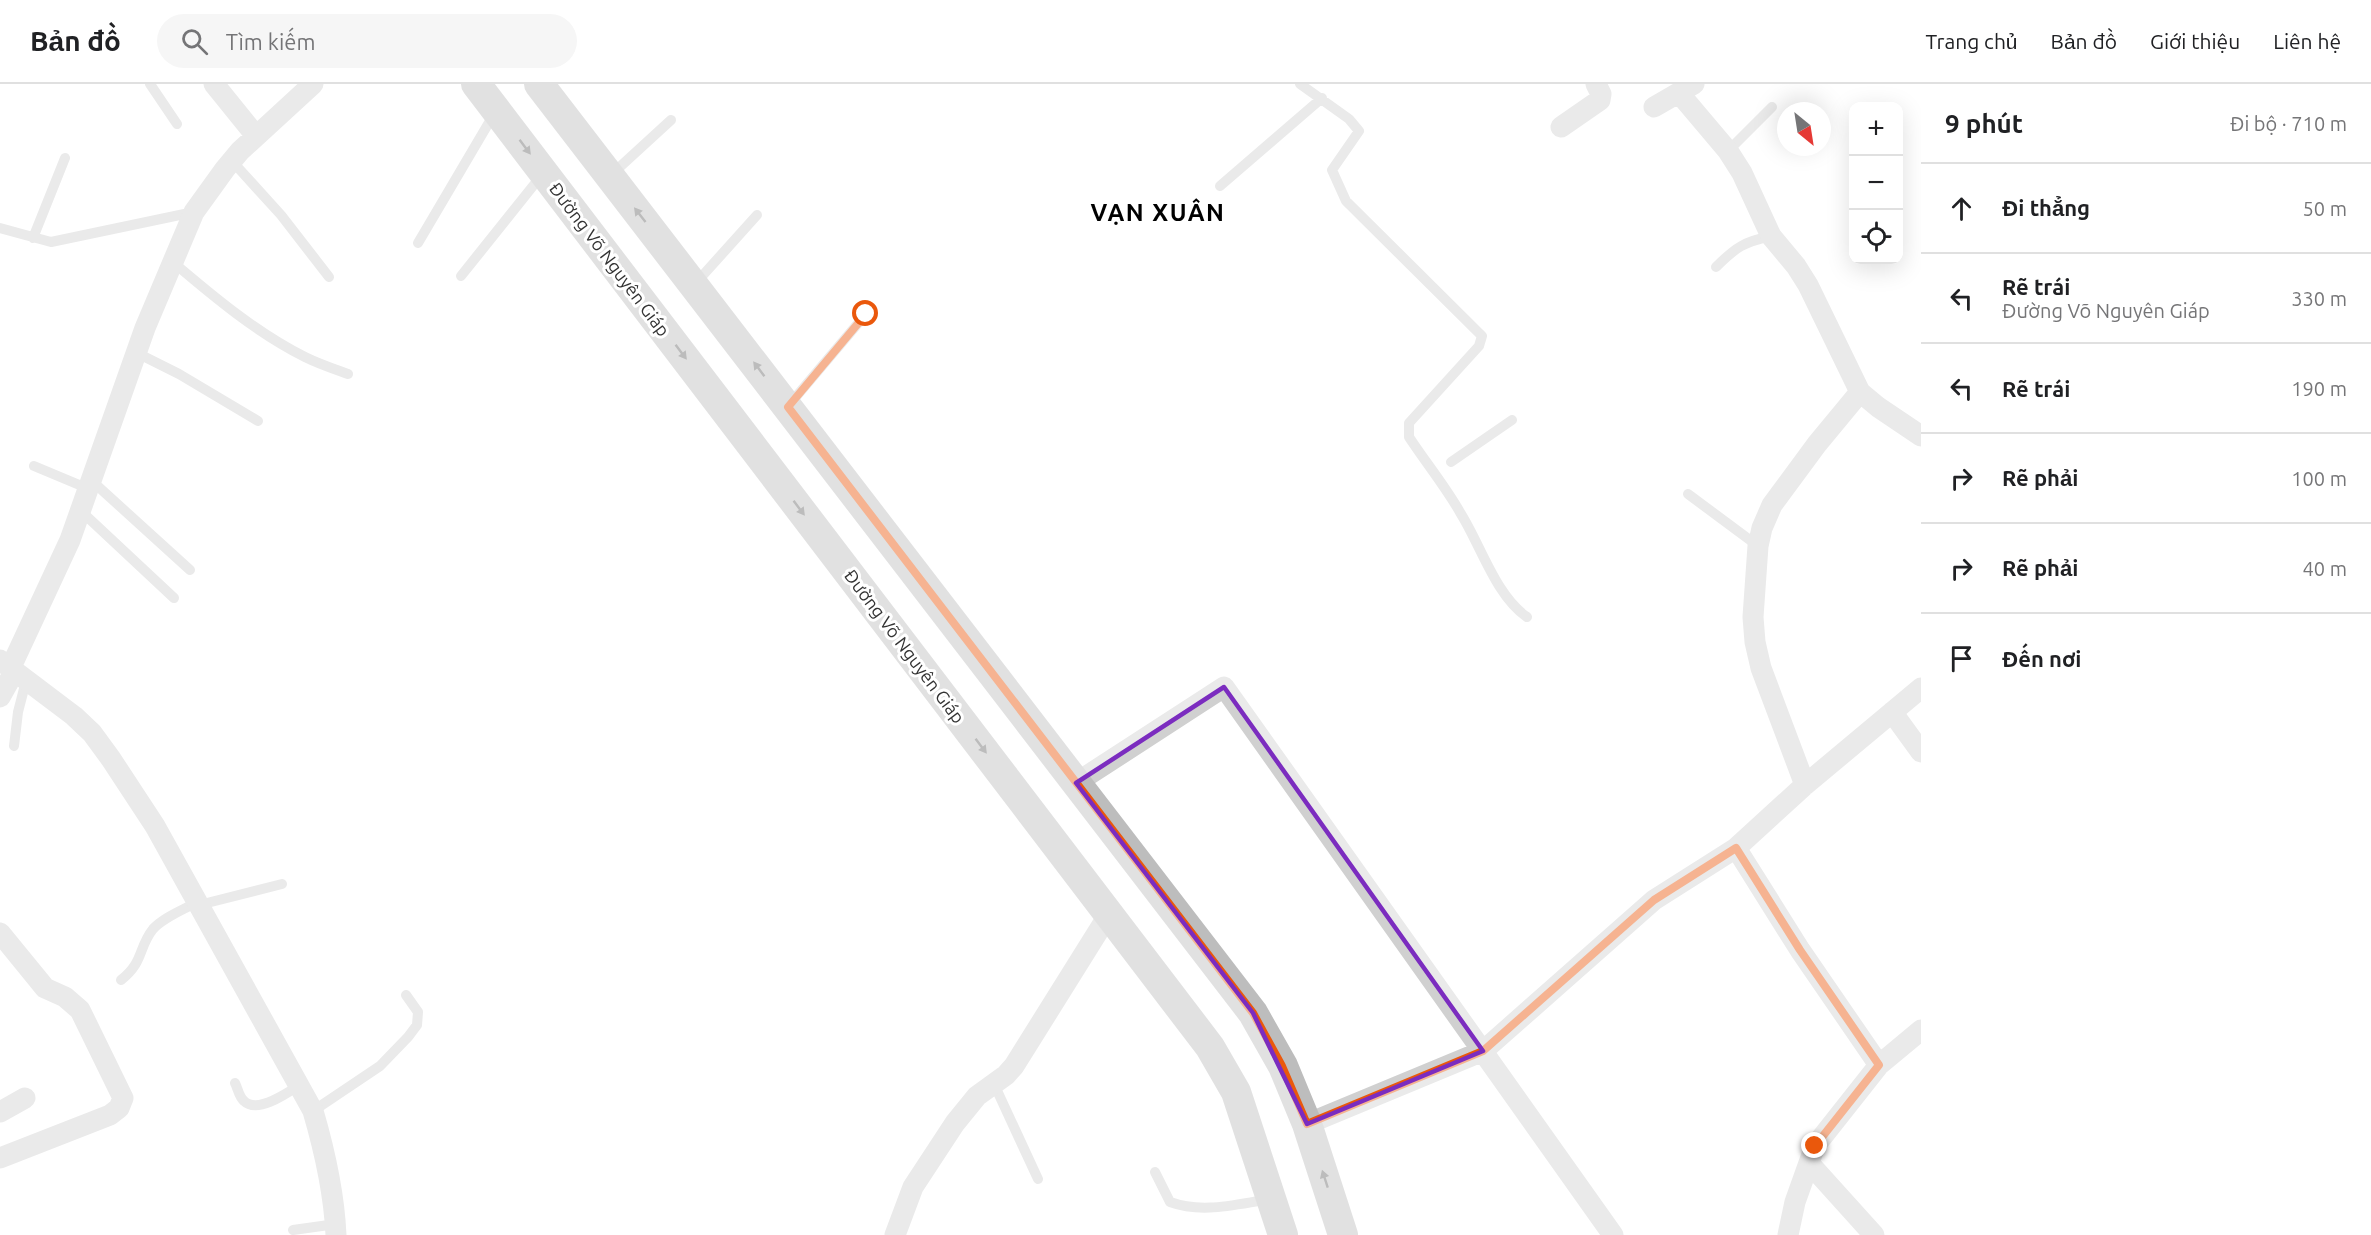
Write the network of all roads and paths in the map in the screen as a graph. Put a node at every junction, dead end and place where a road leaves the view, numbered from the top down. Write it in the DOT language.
graph roads {
  1 [pos="150,84"];
  2 [pos="214,84"];
  3 [pos="313,84"];
  4 [pos="476,84"];
  5 [pos="539,84"];
  6 [pos="1300,84"];
  7 [pos="1596,84"];
  8 [pos="1687,89"];
  9 [pos="1322,98"];
  10 [pos="1654,107"];
  11 [pos="1772,107"];
  12 [pos="496,110"];
  13 [pos="671,120"];
  14 [pos="177,124"];
  15 [pos="1562,127"];
  16 [pos="256,136"];
  17 [pos="1728,151"];
  18 [pos="65,158"];
  19 [pos="232,160"];
  20 [pos="544,172"];
  21 [pos="610,176"];
  22 [pos="1220,186"];
  23 [pos="194,212"];
  24 [pos="757,215"];
  25 [pos="0,228"];
  26 [pos="1772,236"];
  27 [pos="33,238"];
  28 [pos="418,243"];
  29 [pos="174,263"];
  30 [pos="1716,267"];
  31 [pos="461,276"];
  32 [pos="329,277"];
  33 [pos="694,285"];
  34 [pos="866,314"];
  35 [pos="137,352"];
  36 [pos="348,374"];
  37 [pos="1860,392"];
  38 [pos="788,407"];
  39 [pos="1512,420"];
  40 [pos="258,421"];
  41 [pos="1921,436"];
  42 [pos="1451,462"];
  43 [pos="34,466"];
  44 [pos="91,485"];
  45 [pos="1688,494"];
  46 [pos="81,511"];
  47 [pos="1758,546"];
  48 [pos="190,570"];
  49 [pos="174,598"];
  50 [pos="1527,617"];
  51 [pos="12,670"];
  52 [pos="1921,688"];
  53 [pos="0,697"];
  54 [pos="1892,712"];
  55 [pos="14,746"];
  56 [pos="1921,752"];
  57 [pos="1076,783"];
  58 [pos="1805,785"];
  59 [pos="1736,848"];
  60 [pos="282,884"];
  61 [pos="198,903"];
  62 [pos="1109,914"];
  63 [pos="0,933"];
  64 [pos="121,980"];
  65 [pos="406,995"];
  66 [pos="1921,1030"];
  67 [pos="1483,1051"];
  68 [pos="1879,1065"];
  69 [pos="235,1083"];
  70 [pos="994,1084"];
  71 [pos="298,1086"];
  72 [pos="25,1098"];
  73 [pos="313,1111"];
  74 [pos="0,1112"];
  75 [pos="1307,1124"];
  76 [pos="0,1158"];
  77 [pos="1809,1163"];
  78 [pos="1155,1172"];
  79 [pos="1038,1179"];
  80 [pos="1271,1199"];
  81 [pos="336,1229"];
  82 [pos="293,1230"];
  83 [pos="895,1235"];
  84 [pos="1283,1235"];
  85 [pos="1343,1235"];
  86 [pos="1613,1235"];
  87 [pos="1788,1235"];
  88 [pos="1874,1235"];
  1 -- 14 [label="lane"];
  2 -- 16 [label="street"];
  3 -- 16 [label="street"];
  4 -- 12 [label="main road, Đường Võ Nguyên Giáp"];
  5 -- 21 [label="main road"];
  6 -- 9 [label="lane"];
  7 -- 15 [label="street"];
  8 -- 10 [label="street"];
  8 -- 17 [label="street"];
  9 -- 22 [label="lane"];
  9 -- 50 [label="lane"];
  11 -- 17 [label="lane"];
  12 -- 20 [label="main road, Đường Võ Nguyên Giáp, one-way"];
  12 -- 28 [label="lane"];
  13 -- 21 [label="lane"];
  16 -- 19 [label="street"];
  17 -- 26 [label="street"];
  18 -- 27 [label="lane"];
  19 -- 23 [label="street"];
  19 -- 32 [label="lane"];
  20 -- 31 [label="lane"];
  20 -- 62 [label="main road, Đường Võ Nguyên Giáp, one-way"];
  33 -- 21 [label="main road, one-way"];
  23 -- 27 [label="lane"];
  23 -- 29 [label="street"];
  24 -- 33 [label="lane"];
  25 -- 27 [label="lane"];
  26 -- 30 [label="lane"];
  26 -- 37 [label="street"];
  29 -- 35 [label="street"];
  29 -- 36 [label="lane"];
  38 -- 33 [label="main road, one-way"];
  34 -- 38 [label="lane"];
  35 -- 40 [label="lane"];
  35 -- 44 [label="street"];
  37 -- 41 [label="street"];
  37 -- 47 [label="street"];
  38 -- 57 [label="main road"];
  39 -- 42 [label="lane"];
  43 -- 44 [label="lane"];
  44 -- 46 [label="street"];
  44 -- 48 [label="lane"];
  45 -- 47 [label="lane"];
  46 -- 49 [label="lane"];
  46 -- 51 [label="street"];
  47 -- 58 [label="street"];
  51 -- 53 [label="street"];
  51 -- 55 [label="lane"];
  51 -- 61 [label="street"];
  52 -- 54 [label="street"];
  54 -- 56 [label="street"];
  54 -- 58 [label="street"];
  57 -- 67 [label="street"];
  57 -- 75 [label="main road"];
  58 -- 59 [label="street"];
  59 -- 67 [label="street"];
  59 -- 68 [label="street"];
  60 -- 61 [label="lane"];
  61 -- 64 [label="lane"];
  61 -- 71 [label="street"];
  62 -- 70 [label="street"];
  62 -- 80 [label="main road, Đường Võ Nguyên Giáp"];
  63 -- 76 [label="street"];
  65 -- 73 [label="lane"];
  66 -- 68 [label="street"];
  67 -- 75 [label="street"];
  67 -- 86 [label="street"];
  68 -- 77 [label="street"];
  69 -- 71 [label="lane"];
  70 -- 79 [label="lane"];
  70 -- 83 [label="street"];
  71 -- 73 [label="street"];
  72 -- 74 [label="street"];
  73 -- 81 [label="street"];
  85 -- 75 [label="main road, one-way"];
  77 -- 87 [label="street"];
  77 -- 88 [label="street"];
  78 -- 80 [label="lane"];
  80 -- 84 [label="main road, Đường Võ Nguyên Giáp"];
  81 -- 82 [label="lane"];
}
